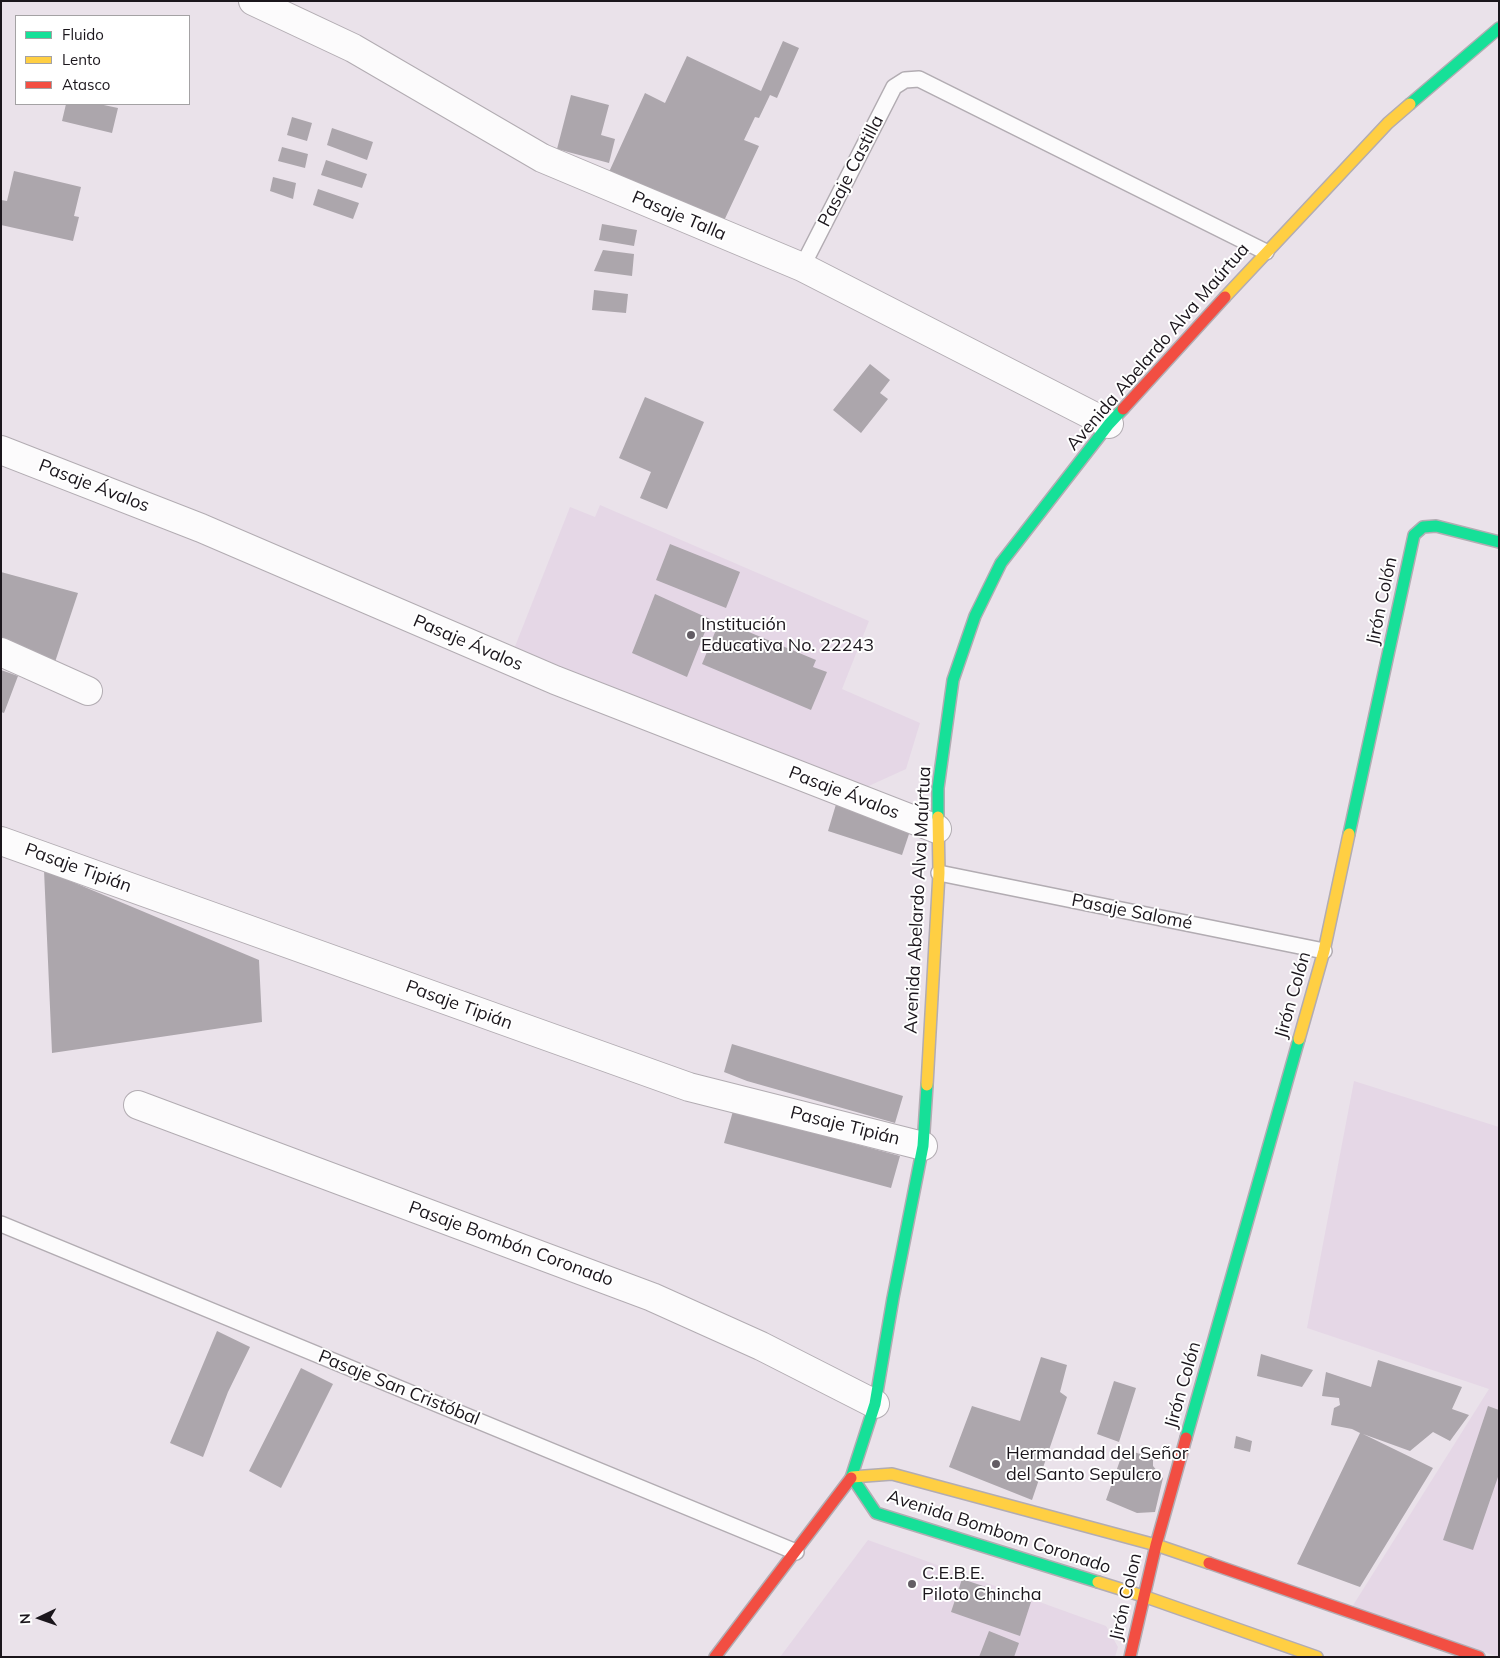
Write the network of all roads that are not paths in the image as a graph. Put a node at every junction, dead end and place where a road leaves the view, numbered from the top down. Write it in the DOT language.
graph roads {
  1 [pos="253,1"];
  2 [pos="1499,28"];
  3 [pos="1266,252"];
  4 [pos="802,267"];
  5 [pos="1109,424"];
  6 [pos="1,450"];
  7 [pos="1499,542"];
  8 [pos="1,652"];
  9 [pos="88,691"];
  10 [pos="937,829"];
  11 [pos="1,841"];
  12 [pos="939,873"];
  13 [pos="1324,951"];
  14 [pos="138,1105"];
  15 [pos="923,1146"];
  16 [pos="1,1224"];
  17 [pos="875,1404"];
  18 [pos="852,1477"];
  19 [pos="1156,1545"];
  20 [pos="796,1552"];
  21 [pos="1143,1596"];
  22 [pos="715,1657"];
  23 [pos="1130,1657"];
  24 [pos="1317,1657"];
  25 [pos="1479,1657"];
  1 -- 4 [label="street, Pasaje Talla"];
  2 -- 3 [label="street, Avenida Abelardo Alva Maúrtua"];
  3 -- 4 [label="lane, Pasaje Castilla"];
  3 -- 5 [label="street, Avenida Abelardo Alva Maúrtua"];
  4 -- 5 [label="street, Pasaje Talla"];
  5 -- 10 [label="street, Avenida Abelardo Alva Maúrtua"];
  6 -- 10 [label="street, Pasaje Ávalos"];
  7 -- 13 [label="street, Jirón Colón"];
  8 -- 9 [label="street"];
  10 -- 12 [label="street, Avenida Abelardo Alva Maúrtua"];
  11 -- 15 [label="street, Pasaje Tipián"];
  12 -- 13 [label="lane, Pasaje Salomé"];
  12 -- 15 [label="street, Avenida Abelardo Alva Maúrtua"];
  13 -- 19 [label="street, Jirón Colón"];
  14 -- 17 [label="street, Pasaje Bombón Coronado"];
  15 -- 17 [label="street, Avenida Abelardo Alva Maúrtua"];
  16 -- 20 [label="lane, Pasaje San Cristóbal"];
  17 -- 18 [label="street, Avenida Abelardo Alva Maúrtua"];
  18 -- 19 [label="street, Avenida Bombom Coronado"];
  18 -- 20 [label="street, Avenida Abelardo Alva Maúrtua"];
  18 -- 21 [label="street, Avenida Bombom Coronado"];
  19 -- 21 [label="street, Jirón Colon"];
  19 -- 25 [label="street, Avenida Bombom Coronado"];
  20 -- 22 [label="street, Avenida Abelardo Alva Maúrtua"];
  21 -- 23 [label="street, Jirón Colon"];
  21 -- 24 [label="street, Avenida Bombom Coronado"];
}
